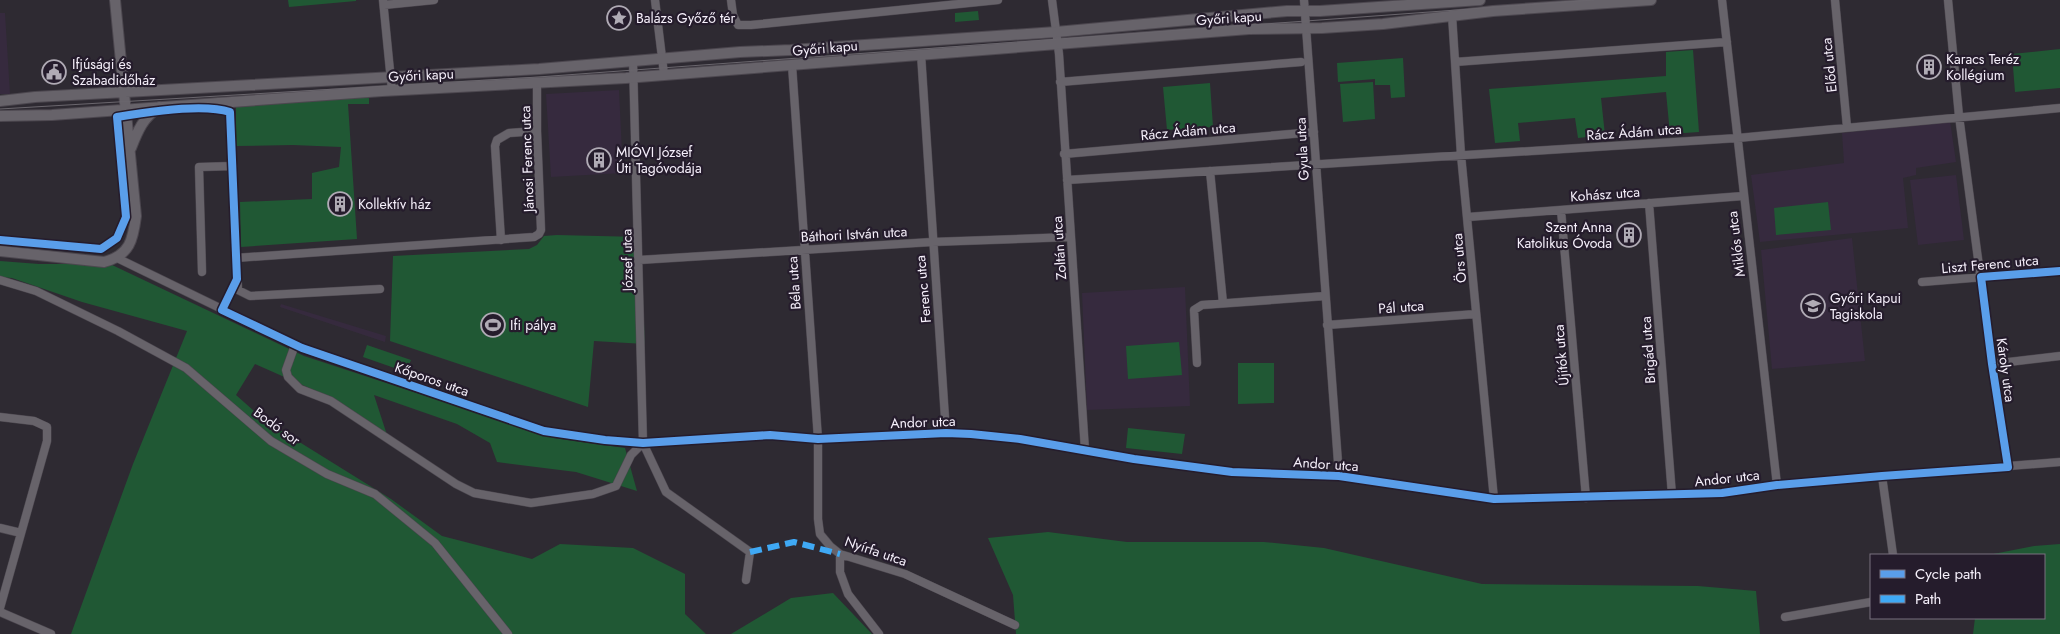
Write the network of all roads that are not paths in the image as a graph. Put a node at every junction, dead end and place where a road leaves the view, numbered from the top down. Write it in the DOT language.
graph roads {
  1 [pos="115,0"];
  2 [pos="434,0"];
  3 [pos="655,0"];
  4 [pos="731,0"];
  5 [pos="998,0"];
  6 [pos="1052,0"];
  7 [pos="1304,0"];
  8 [pos="1480,0"];
  9 [pos="1651,0"];
  10 [pos="1722,0"];
  11 [pos="1835,0"];
  12 [pos="1948,0"];
  13 [pos="383,3"];
  14 [pos="1304,12"];
  15 [pos="1452,15"];
  16 [pos="1305,28"];
  17 [pos="1056,32"];
  18 [pos="1727,42"];
  19 [pos="1058,44"];
  20 [pos="921,54"];
  21 [pos="662,58"];
  22 [pos="634,60"];
  23 [pos="1300,62"];
  24 [pos="1455,62"];
  25 [pos="792,65"];
  26 [pos="664,74"];
  27 [pos="634,77"];
  28 [pos="391,79"];
  29 [pos="1060,82"];
  30 [pos="537,84"];
  31 [pos="392,91"];
  32 [pos="124,92"];
  33 [pos="0,100"];
  34 [pos="229,102"];
  35 [pos="160,107"];
  36 [pos="2060,108"];
  37 [pos="125,109"];
  38 [pos="0,116"];
  39 [pos="1958,116"];
  40 [pos="1847,127"];
  41 [pos="537,131"];
  42 [pos="1314,132"];
  43 [pos="1738,138"];
  44 [pos="130,150"];
  45 [pos="1064,154"];
  46 [pos="1461,155"];
  47 [pos="1315,164"];
  48 [pos="233,166"];
  49 [pos="1210,171"];
  50 [pos="1067,180"];
  51 [pos="1743,196"];
  52 [pos="1649,203"];
  53 [pos="1561,210"];
  54 [pos="1468,217"];
  55 [pos="1070,237"];
  56 [pos="501,240"];
  57 [pos="932,242"];
  58 [pos="804,250"];
  59 [pos="0,251"];
  60 [pos="117,258"];
  61 [pos="236,258"];
  62 [pos="639,260"];
  63 [pos="2060,270"];
  64 [pos="202,272"];
  65 [pos="1981,277"];
  66 [pos="0,280"];
  67 [pos="1922,282"];
  68 [pos="380,289"];
  69 [pos="1325,296"];
  70 [pos="1223,303"];
  71 [pos="1476,314"];
  72 [pos="1327,325"];
  73 [pos="294,345"];
  74 [pos="2060,356"];
  75 [pos="1197,363"];
  76 [pos="1992,364"];
  77 [pos="0,417"];
  78 [pos="946,433"];
  79 [pos="818,439"];
  80 [pos="643,442"];
  81 [pos="1085,450"];
  82 [pos="2060,462"];
  83 [pos="2008,467"];
  84 [pos="1339,476"];
  85 [pos="1882,476"];
  86 [pos="1777,485"];
  87 [pos="1672,495"];
  88 [pos="1586,498"];
  89 [pos="1494,500"];
  90 [pos="0,528"];
  91 [pos="21,533"];
  92 [pos="840,554"];
  93 [pos="1893,554"];
  94 [pos="746,580"];
  95 [pos="1870,602"];
  96 [pos="0,610"];
  97 [pos="1785,617"];
  98 [pos="1015,625"];
  99 [pos="51,634"];
  100 [pos="508,634"];
  101 [pos="879,634"];
  1 -- 32 [label="street"];
  2 -- 13 [label="street"];
  3 -- 21 [label="street"];
  4 -- 5 [label="street"];
  6 -- 17 [label="street, Zoltán utca"];
  7 -- 14 [label="street, Gyula utca"];
  8 -- 14 [label="street, Győri kapu"];
  9 -- 15 [label="street, Győri kapu"];
  10 -- 18 [label="street, Miklós utca"];
  11 -- 40 [label="street, Előd utca"];
  12 -- 39 [label="street, Károly utca"];
  13 -- 28 [label="street"];
  14 -- 16 [label="street, Gyula utca"];
  14 -- 17 [label="street, Győri kapu"];
  15 -- 16 [label="street, Győri kapu"];
  15 -- 24 [label="street, Örs utca"];
  16 -- 19 [label="street, Győri kapu"];
  16 -- 42 [label="street, Gyula utca"];
  17 -- 19 [label="street, Zoltán utca"];
  17 -- 21 [label="street, Győri kapu"];
  18 -- 24 [label="street"];
  18 -- 43 [label="street, Miklós utca"];
  19 -- 20 [label="street, Győri kapu"];
  19 -- 29 [label="street, Zoltán utca"];
  20 -- 25 [label="street, Győri kapu"];
  20 -- 57 [label="street, Ferenc utca"];
  21 -- 22 [label="street, Győri kapu"];
  21 -- 26 [label="street"];
  22 -- 27 [label="street, József utca"];
  22 -- 28 [label="street, Győri kapu"];
  23 -- 29 [label="street"];
  24 -- 46 [label="street, Örs utca"];
  25 -- 26 [label="street, Győri kapu"];
  25 -- 58 [label="street, Béla utca"];
  26 -- 27 [label="street, Győri kapu"];
  27 -- 30 [label="street, Győri kapu"];
  27 -- 62 [label="street, József utca"];
  28 -- 31 [label="street"];
  28 -- 32 [label="street, Győri kapu"];
  29 -- 45 [label="street, Zoltán utca"];
  30 -- 31 [label="street, Győri kapu"];
  30 -- 41 [label="street, Jánosi Ferenc utca"];
  31 -- 34 [label="street, Győri kapu"];
  32 -- 33 [label="street, Győri kapu"];
  32 -- 37 [label="street"];
  34 -- 35 [label="street, Győri kapu"];
  34 -- 48 [label="street"];
  35 -- 37 [label="street, Győri kapu"];
  35 -- 44 [label="street"];
  36 -- 39 [label="street, Rácz Ádám utca"];
  37 -- 38 [label="street, Győri kapu"];
  37 -- 44 [label="street"];
  39 -- 40 [label="street, Rácz Ádám utca"];
  39 -- 65 [label="street, Károly utca"];
  40 -- 43 [label="street, Rácz Ádám utca"];
  41 -- 56 [label="street"];
  41 -- 56 [label="street, Jánosi Ferenc utca"];
  42 -- 45 [label="street, Rácz Ádám utca"];
  42 -- 47 [label="street, Gyula utca"];
  43 -- 46 [label="street, Rácz Ádám utca"];
  43 -- 51 [label="street, Miklós utca"];
  44 -- 60 [label="street"];
  45 -- 50 [label="street, Zoltán utca"];
  46 -- 47 [label="street, Rácz Ádám utca"];
  46 -- 54 [label="street, Örs utca"];
  47 -- 49 [label="street, Rácz Ádám utca"];
  47 -- 69 [label="street, Gyula utca"];
  48 -- 61 [label="street"];
  48 -- 64 [label="street"];
  49 -- 50 [label="street, Rácz Ádám utca"];
  49 -- 70 [label="street"];
  50 -- 55 [label="street, Zoltán utca"];
  51 -- 52 [label="street, Kohász utca"];
  51 -- 86 [label="street, Miklós utca"];
  52 -- 53 [label="street, Kohász utca"];
  52 -- 87 [label="street, Brigád utca"];
  53 -- 54 [label="street, Kohász utca"];
  53 -- 88 [label="street, Újítók utca"];
  54 -- 71 [label="street, Örs utca"];
  55 -- 57 [label="street, Báthori István utca"];
  55 -- 81 [label="street, Zoltán utca"];
  56 -- 61 [label="street"];
  57 -- 58 [label="street, Báthori István utca"];
  57 -- 78 [label="street, Ferenc utca"];
  58 -- 62 [label="street, Báthori István utca"];
  58 -- 79 [label="street, Béla utca"];
  59 -- 60 [label="street"];
  60 -- 73 [label="street, Kőporos utca"];
  61 -- 68 [label="street"];
  62 -- 80 [label="street, József utca"];
  63 -- 65 [label="street, Liszt Ferenc utca"];
  65 -- 67 [label="street, Liszt Ferenc utca"];
  65 -- 76 [label="street, Károly utca"];
  66 -- 100 [label="street, Bodó sor"];
  69 -- 70 [label="street"];
  69 -- 72 [label="street, Gyula utca"];
  70 -- 75 [label="street"];
  71 -- 72 [label="street, Pál utca"];
  71 -- 89 [label="street, Örs utca"];
  72 -- 84 [label="street, Gyula utca"];
  73 -- 80 [label="street, Kőporos utca"];
  73 -- 80 [label="street"];
  74 -- 76 [label="street"];
  76 -- 83 [label="street, Károly utca"];
  77 -- 91 [label="street"];
  78 -- 79 [label="street, Andor utca"];
  78 -- 81 [label="street, Andor utca"];
  79 -- 80 [label="street, Andor utca"];
  79 -- 92 [label="street, Nyírfa utca"];
  80 -- 94 [label="street"];
  81 -- 84 [label="street, Andor utca"];
  82 -- 83 [label="street, Andor utca"];
  83 -- 85 [label="street, Andor utca"];
  84 -- 89 [label="street, Andor utca"];
  85 -- 86 [label="street, Andor utca"];
  85 -- 93 [label="street"];
  86 -- 87 [label="street, Andor utca"];
  87 -- 88 [label="street, Andor utca"];
  88 -- 89 [label="street, Andor utca"];
  90 -- 91 [label="street"];
  91 -- 96 [label="street"];
  92 -- 98 [label="street, Nyírfa utca"];
  92 -- 101 [label="street"];
  95 -- 97 [label="street"];
  96 -- 99 [label="street"];
}
